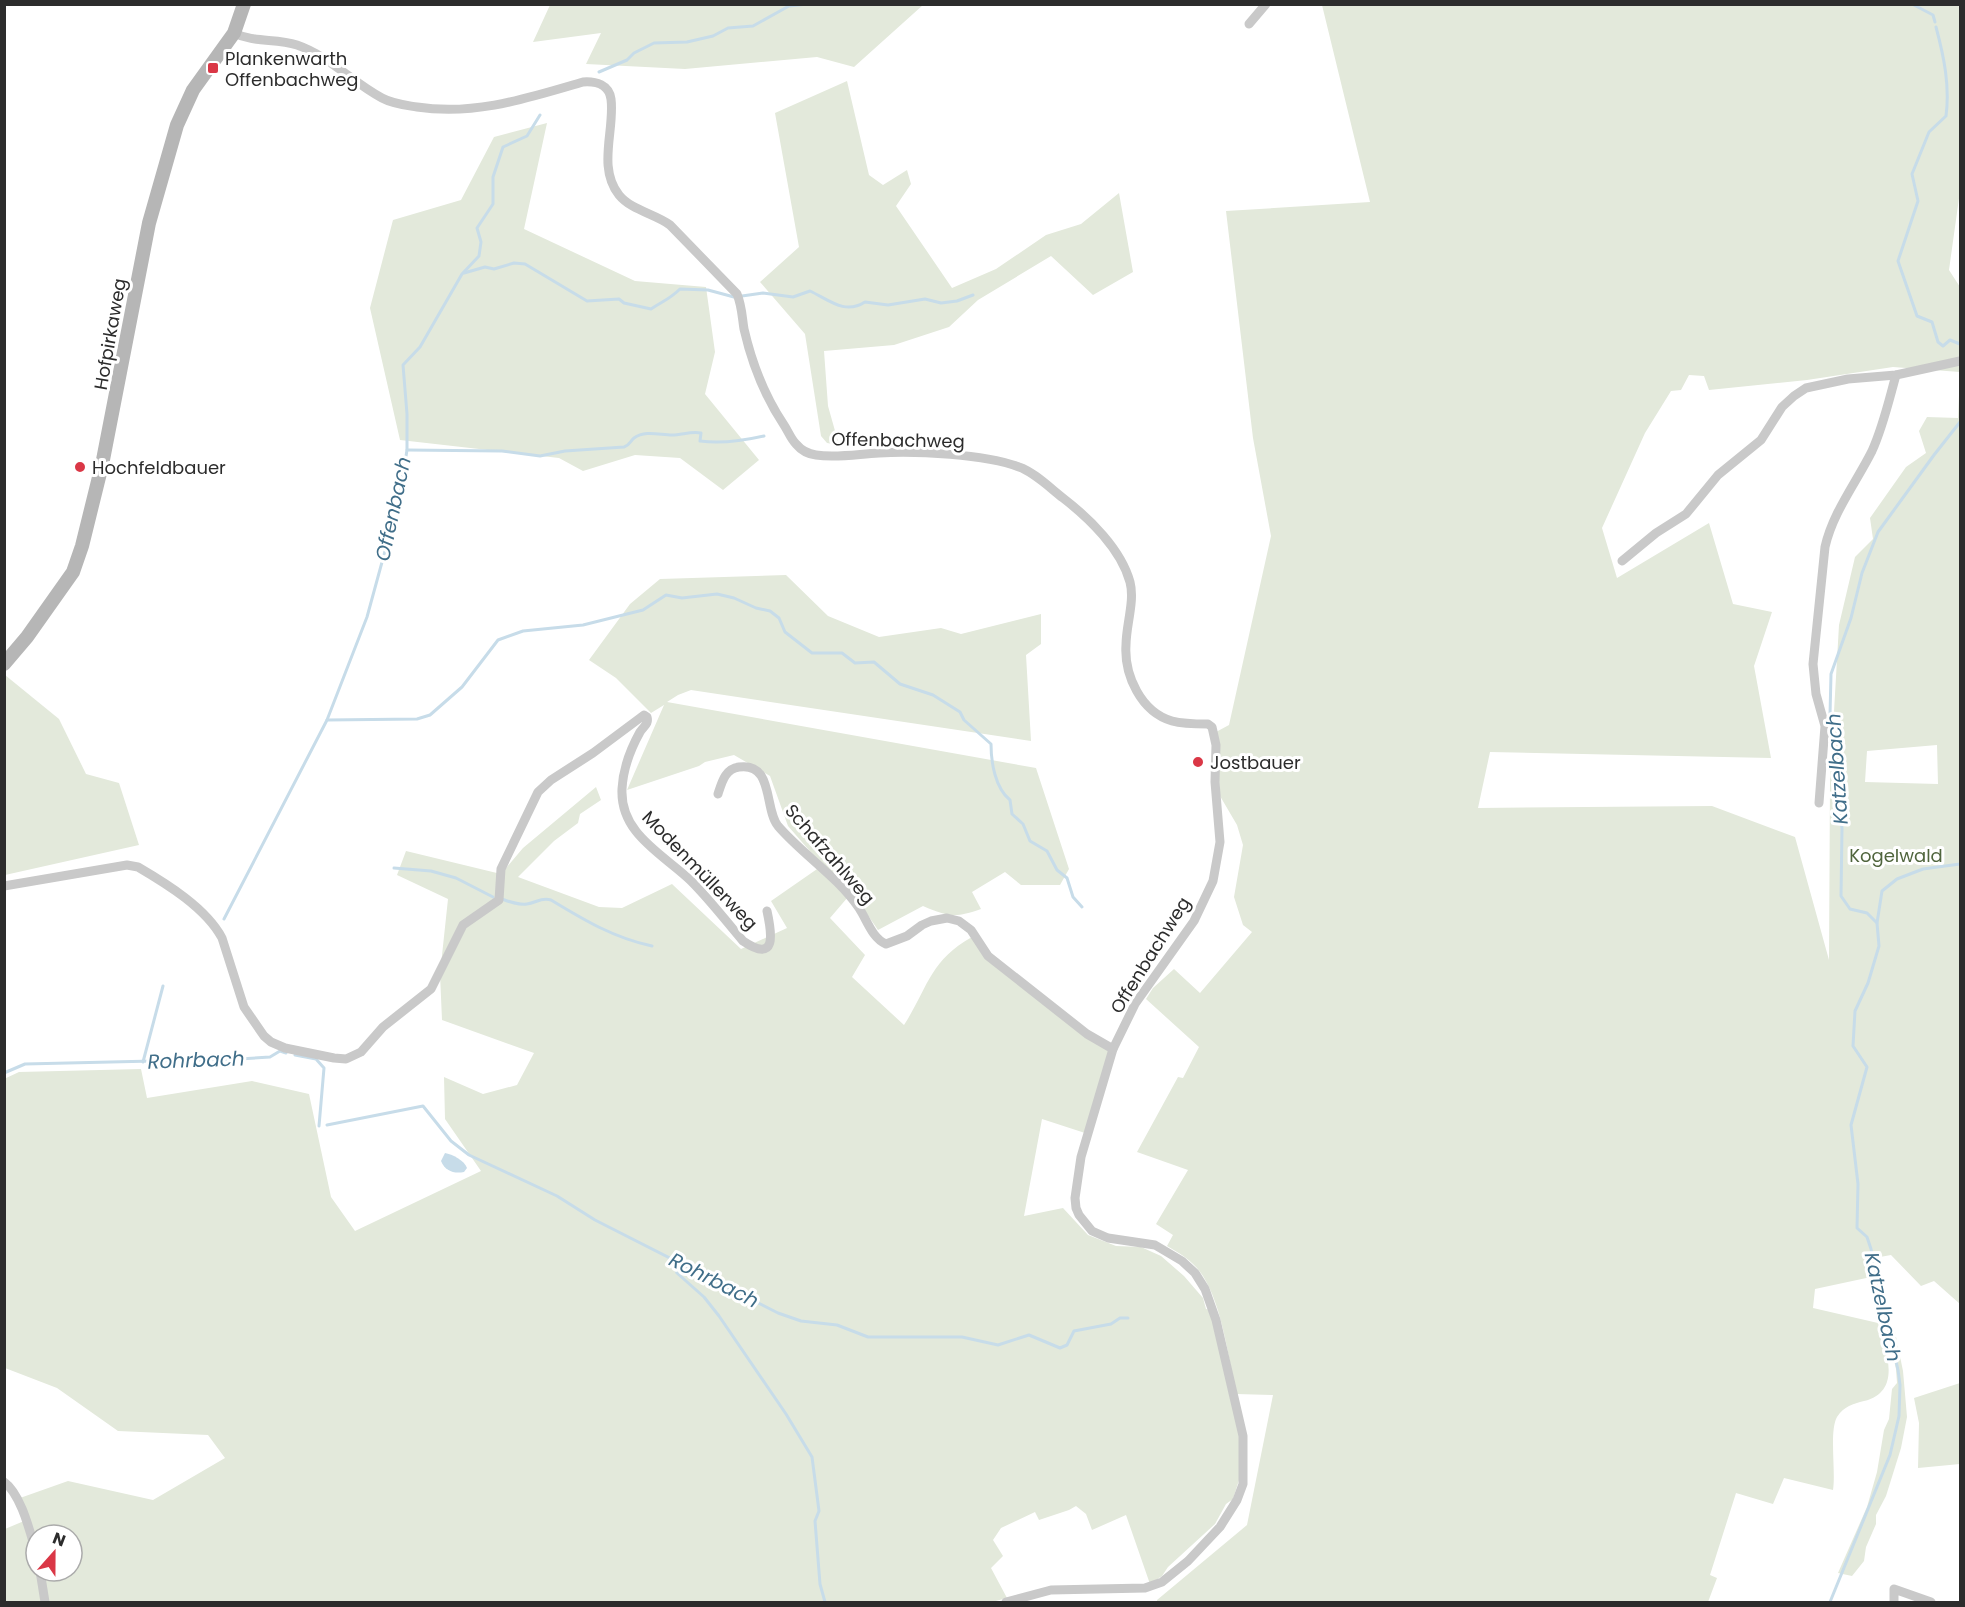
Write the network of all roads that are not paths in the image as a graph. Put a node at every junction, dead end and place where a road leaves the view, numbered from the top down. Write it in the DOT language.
graph roads {
  1 [pos="244,4"];
  2 [pos="1266,4"];
  3 [pos="1249,24"];
  4 [pos="234,33"];
  5 [pos="1960,361"];
  6 [pos="1896,375"];
  7 [pos="1622,561"];
  8 [pos="4,664"];
  9 [pos="718,794"];
  10 [pos="1819,803"];
  11 [pos="4,886"];
  12 [pos="767,911"];
  13 [pos="1113,1049"];
  14 [pos="4,1482"];
  15 [pos="27,1523"];
  16 [pos="42,1583"];
  17 [pos="45,1602"];
  18 [pos="1006,1602"];
  19 [pos="1894,1602"];
  20 [pos="1930,1602"];
  1 -- 4 [label="street, Hofpirkaweg"];
  2 -- 3 [label="street"];
  4 -- 8 [label="street, Hofpirkaweg"];
  4 -- 13 [label="street, Offenbachweg"];
  5 -- 6 [label="street"];
  6 -- 7 [label="street"];
  6 -- 10 [label="street"];
  9 -- 13 [label="street, Schafzahlweg"];
  11 -- 12 [label="street, Modenmüllerweg"];
  13 -- 18 [label="street, Offenbachweg"];
  14 -- 15 [label="street"];
  16 -- 17 [label="street"];
  19 -- 20 [label="street"];
}
